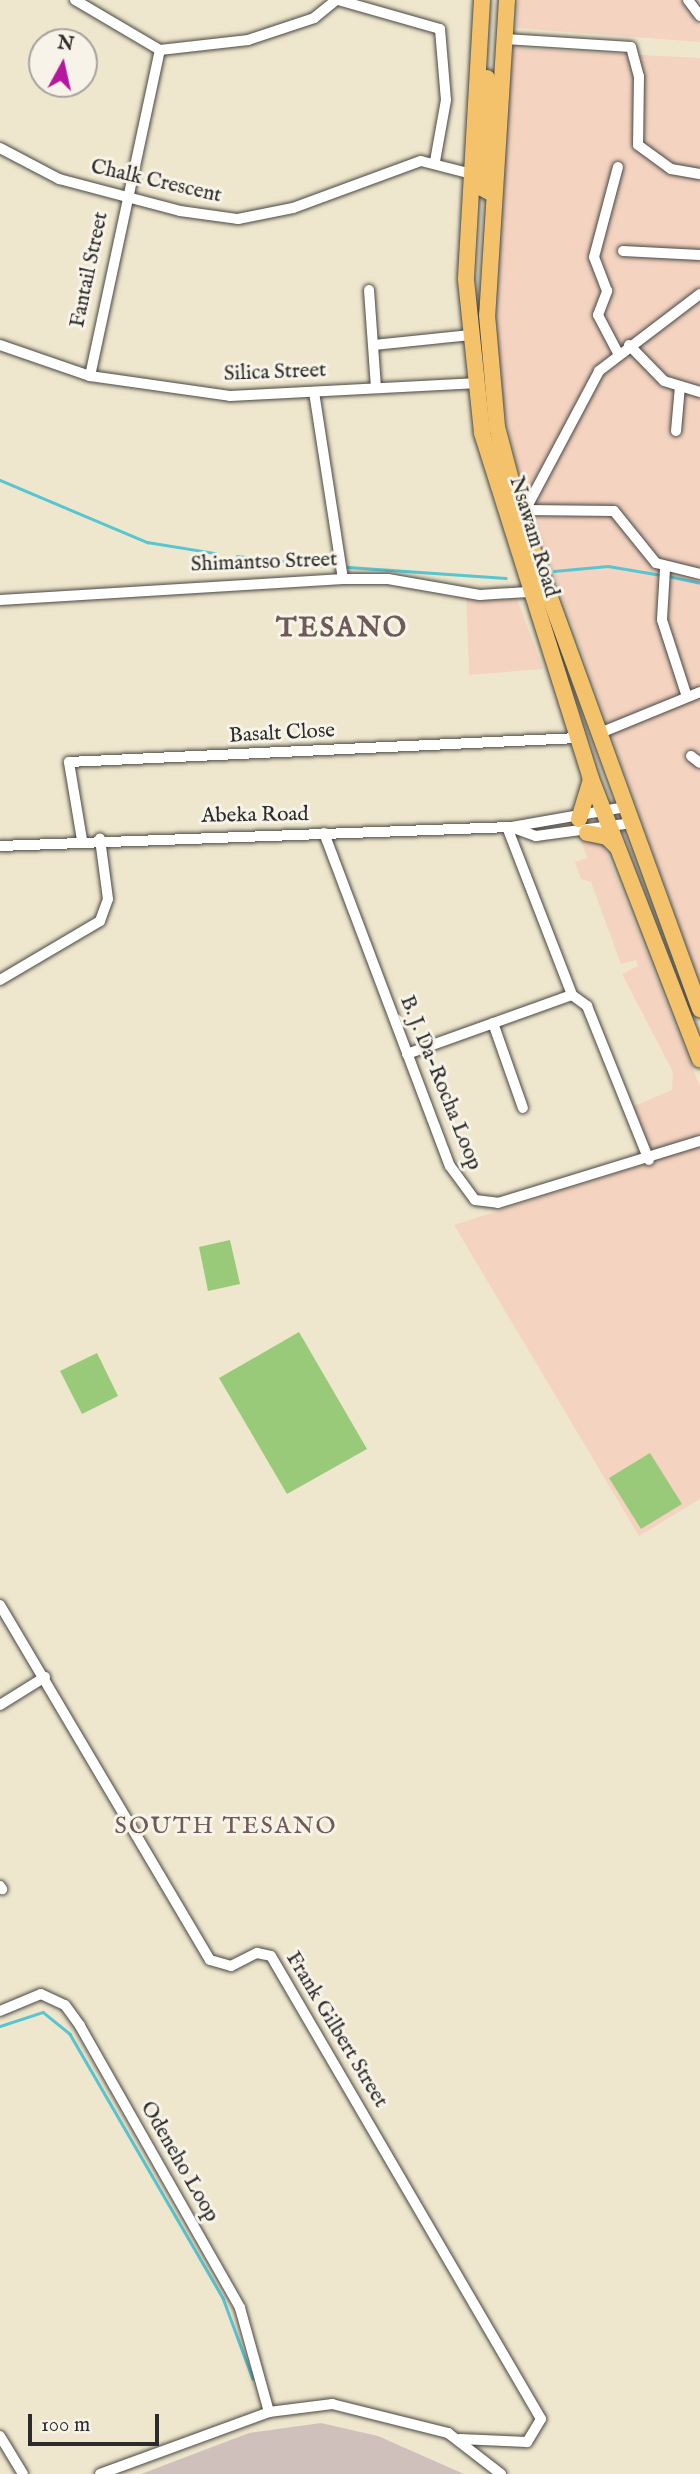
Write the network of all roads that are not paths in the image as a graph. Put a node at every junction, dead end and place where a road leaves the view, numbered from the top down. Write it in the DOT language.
graph roads {
  1 [pos="75,0"];
  2 [pos="337,0"];
  3 [pos="482,0"];
  4 [pos="508,0"];
  5 [pos="688,0"];
  6 [pos="700,16"];
  7 [pos="505,39"];
  8 [pos="479,42"];
  9 [pos="160,50"];
  10 [pos="0,148"];
  11 [pos="435,161"];
  12 [pos="618,167"];
  13 [pos="468,173"];
  14 [pos="700,174"];
  15 [pos="493,194"];
  16 [pos="125,195"];
  17 [pos="623,251"];
  18 [pos="700,255"];
  19 [pos="369,289"];
  20 [pos="700,294"];
  21 [pos="470,335"];
  22 [pos="0,345"];
  23 [pos="374,345"];
  24 [pos="628,345"];
  25 [pos="618,353"];
  26 [pos="90,376"];
  27 [pos="474,383"];
  28 [pos="680,386"];
  29 [pos="376,387"];
  30 [pos="314,392"];
  31 [pos="700,392"];
  32 [pos="676,431"];
  33 [pos="524,514"];
  34 [pos="665,569"];
  35 [pos="343,570"];
  36 [pos="700,574"];
  37 [pos="528,592"];
  38 [pos="0,600"];
  39 [pos="700,692"];
  40 [pos="687,697"];
  41 [pos="600,733"];
  42 [pos="577,737"];
  43 [pos="590,776"];
  44 [pos="629,815"];
  45 [pos="607,821"];
  46 [pos="583,826"];
  47 [pos="509,827"];
  48 [pos="324,834"];
  49 [pos="100,839"];
  50 [pos="82,840"];
  51 [pos="0,846"];
  52 [pos="616,846"];
  53 [pos="0,980"];
  54 [pos="572,995"];
  55 [pos="700,1009"];
  56 [pos="493,1023"];
  57 [pos="407,1054"];
  58 [pos="700,1059"];
  59 [pos="523,1108"];
  60 [pos="700,1141"];
  61 [pos="649,1160"];
  62 [pos="0,1605"];
  63 [pos="45,1677"];
  64 [pos="0,1704"];
  65 [pos="0,2011"];
  66 [pos="269,2412"];
  67 [pos="0,2436"];
  68 [pos="460,2439"];
  69 [pos="23,2474"];
  70 [pos="100,2474"];
  71 [pos="501,2474"];
  1 -- 9 [label="street"];
  2 -- 9 [label="street"];
  2 -- 11 [label="street"];
  3 -- 8 [label="highway, Nsawam Road"];
  4 -- 7 [label="highway, Nsawam Road"];
  5 -- 6 [label="street"];
  7 -- 14 [label="street"];
  7 -- 15 [label="highway, Nsawam Road"];
  8 -- 13 [label="highway, Nsawam Road"];
  8 -- 15 [label="highway"];
  9 -- 16 [label="street, Fantail Street"];
  10 -- 16 [label="street, Chalk Crescent"];
  11 -- 13 [label="street, Chalk Crescent"];
  11 -- 16 [label="street, Chalk Crescent"];
  12 -- 25 [label="street"];
  13 -- 21 [label="highway, Nsawam Road"];
  15 -- 33 [label="highway, Nsawam Road"];
  16 -- 26 [label="street, Fantail Street"];
  17 -- 18 [label="street"];
  19 -- 23 [label="street"];
  20 -- 24 [label="street"];
  21 -- 23 [label="street"];
  21 -- 27 [label="highway, Nsawam Road"];
  22 -- 26 [label="street, Silica Street"];
  23 -- 29 [label="street"];
  24 -- 25 [label="street"];
  24 -- 28 [label="street"];
  25 -- 33 [label="street"];
  26 -- 30 [label="street, Silica Street"];
  27 -- 29 [label="street, Silica Street"];
  27 -- 37 [label="highway, Nsawam Road"];
  28 -- 31 [label="street"];
  28 -- 32 [label="street"];
  29 -- 30 [label="street, Silica Street"];
  30 -- 35 [label="street"];
  33 -- 34 [label="street"];
  33 -- 41 [label="highway, Nsawam Road"];
  34 -- 36 [label="street"];
  34 -- 40 [label="street"];
  35 -- 37 [label="street, Shimantso Street"];
  35 -- 38 [label="street, Shimantso Street"];
  37 -- 42 [label="highway, Nsawam Road"];
  39 -- 40 [label="street"];
  40 -- 41 [label="street"];
  41 -- 44 [label="highway, Nsawam Road"];
  42 -- 43 [label="highway, Nsawam Road"];
  42 -- 50 [label="street, Basalt Close"];
  43 -- 45 [label="highway, Nsawam Road"];
  43 -- 46 [label="highway"];
  44 -- 45 [label="street, Abeka Road"];
  44 -- 45 [label="street, Abeka Road"];
  44 -- 55 [label="highway, Nsawam Road"];
  45 -- 46 [label="street, Abeka Road"];
  45 -- 52 [label="highway, Nsawam Road"];
  46 -- 47 [label="street, Abeka Road"];
  46 -- 52 [label="highway"];
  47 -- 48 [label="street, Abeka Road"];
  47 -- 54 [label="street"];
  48 -- 49 [label="street, Abeka Road"];
  48 -- 57 [label="street, B. J. Da-Rocha Loop"];
  49 -- 50 [label="street, Abeka Road"];
  49 -- 53 [label="street"];
  50 -- 51 [label="street, Abeka Road"];
  52 -- 58 [label="highway, Nsawam Road"];
  54 -- 56 [label="street"];
  54 -- 61 [label="street"];
  56 -- 57 [label="street"];
  56 -- 59 [label="street"];
  57 -- 61 [label="street, B. J. Da-Rocha Loop"];
  60 -- 61 [label="street, B. J. Da-Rocha Loop"];
  62 -- 63 [label="street, Frank Gilbert Street"];
  63 -- 64 [label="street"];
  63 -- 68 [label="street, Frank Gilbert Street"];
  65 -- 66 [label="street, Odeneho Loop"];
  66 -- 68 [label="street"];
  66 -- 70 [label="street"];
  67 -- 69 [label="street"];
  68 -- 71 [label="street"];
}
